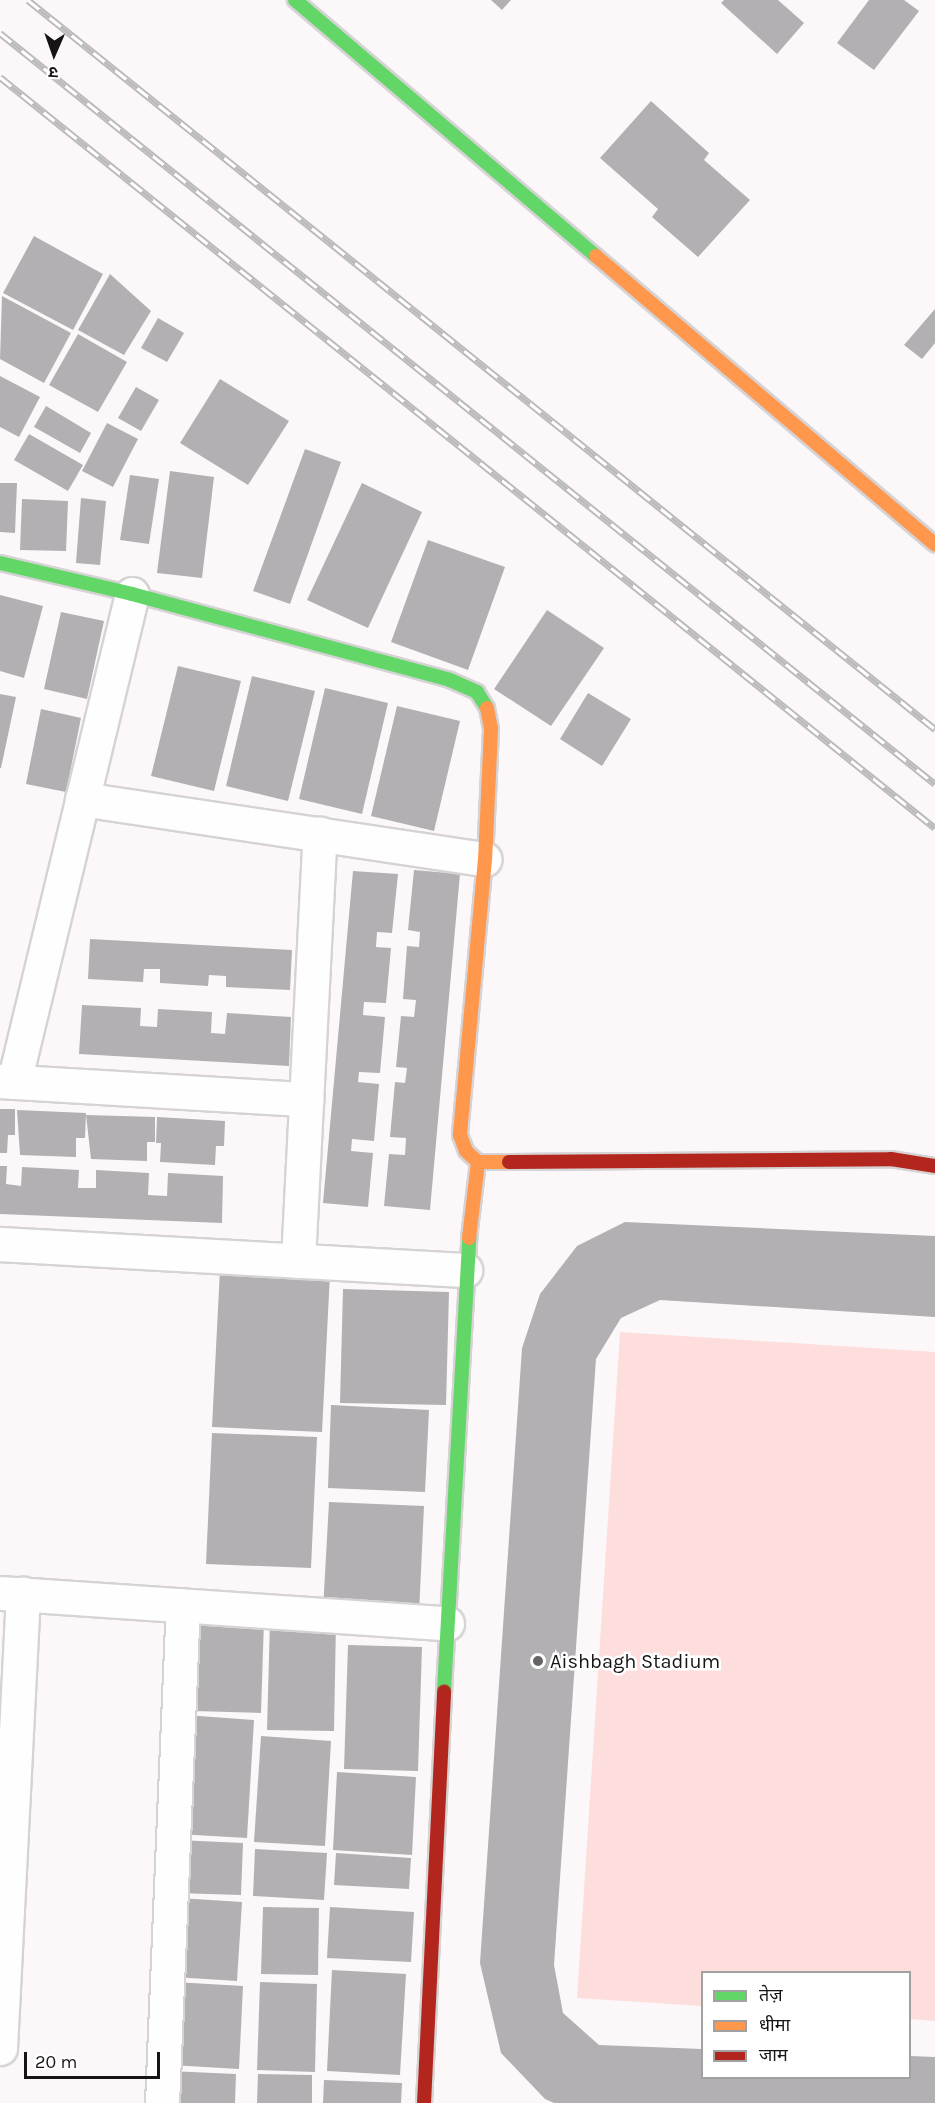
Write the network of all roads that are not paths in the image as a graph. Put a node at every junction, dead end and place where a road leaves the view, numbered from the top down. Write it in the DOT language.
graph roads {
  1 [pos="295,0"];
  2 [pos="935,545"];
  3 [pos="0,563"];
  4 [pos="132,594"];
  5 [pos="82,800"];
  6 [pos="320,834"];
  7 [pos="485,859"];
  8 [pos="7,1082"];
  9 [pos="306,1099"];
  10 [pos="478,1162"];
  11 [pos="935,1166"];
  12 [pos="0,1244"];
  13 [pos="298,1261"];
  14 [pos="465,1270"];
  15 [pos="11,1593"];
  16 [pos="183,1605"];
  17 [pos="447,1623"];
  18 [pos="0,2048"];
  19 [pos="162,2103"];
  20 [pos="424,2103"];
  1 -- 2 [label="street"];
  3 -- 4 [label="street"];
  4 -- 5 [label="street"];
  4 -- 7 [label="street"];
  5 -- 6 [label="street"];
  5 -- 8 [label="street"];
  6 -- 7 [label="street"];
  6 -- 9 [label="street"];
  7 -- 10 [label="street"];
  8 -- 9 [label="street"];
  9 -- 13 [label="street"];
  10 -- 11 [label="street"];
  10 -- 14 [label="street"];
  12 -- 13 [label="street"];
  13 -- 14 [label="street"];
  14 -- 17 [label="street"];
  15 -- 16 [label="street"];
  15 -- 18 [label="street"];
  16 -- 17 [label="street"];
  16 -- 19 [label="street"];
  17 -- 20 [label="street"];
}
